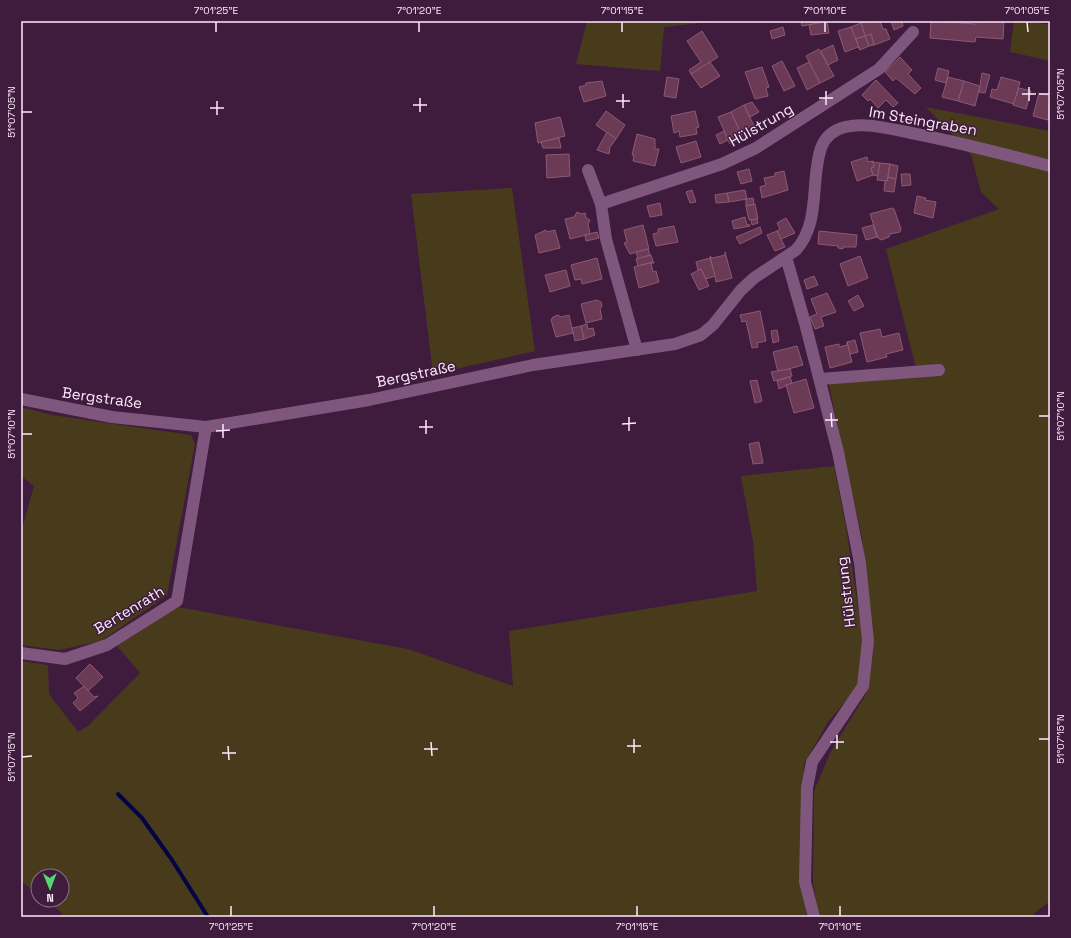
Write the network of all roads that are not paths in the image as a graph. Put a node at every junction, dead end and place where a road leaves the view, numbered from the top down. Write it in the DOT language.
graph roads {
  1 [pos="913,32"];
  2 [pos="1050,166"];
  3 [pos="588,170"];
  4 [pos="601,204"];
  5 [pos="786,257"];
  6 [pos="637,350"];
  7 [pos="939,370"];
  8 [pos="820,379"];
  9 [pos="21,400"];
  10 [pos="206,427"];
  11 [pos="21,653"];
  12 [pos="814,917"];
  1 -- 4 [label="street, Hülstrung"];
  2 -- 5 [label="street, Im Steingraben"];
  3 -- 4 [label="street"];
  4 -- 6 [label="street"];
  5 -- 6 [label="street, Bergstraße"];
  5 -- 8 [label="street, Hülstrung"];
  6 -- 10 [label="street, Bergstraße"];
  7 -- 8 [label="street"];
  8 -- 12 [label="street, Hülstrung"];
  9 -- 10 [label="street, Bergstraße"];
  10 -- 11 [label="street, Bertenrath"];
}
